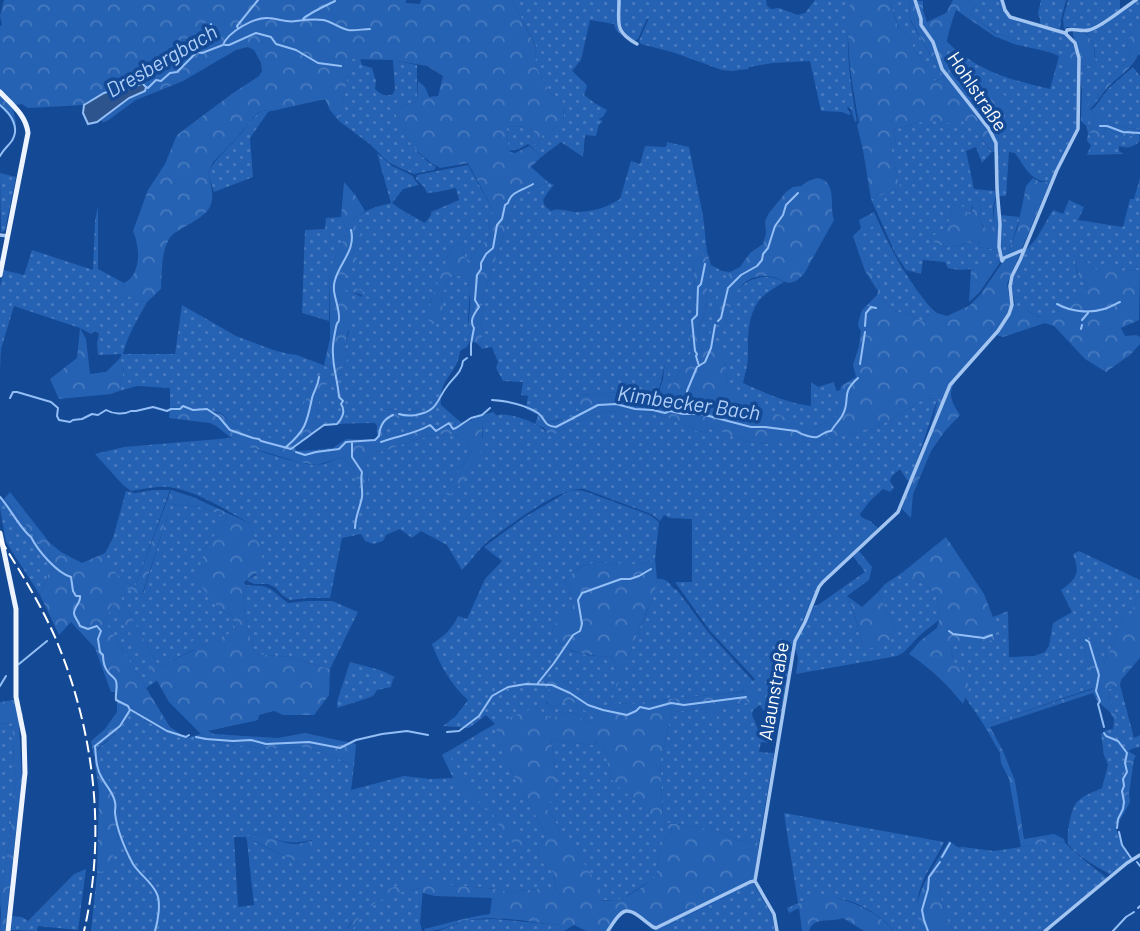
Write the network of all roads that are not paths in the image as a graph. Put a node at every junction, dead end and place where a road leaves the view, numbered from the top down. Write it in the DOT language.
graph roads {
  1 [pos="619,0"];
  2 [pos="915,0"];
  3 [pos="1002,0"];
  4 [pos="1136,0"];
  5 [pos="1065,33"];
  6 [pos="637,44"];
  7 [pos="0,92"];
  8 [pos="3,238"];
  9 [pos="1024,250"];
  10 [pos="0,275"];
  11 [pos="0,533"];
  12 [pos="1140,855"];
  13 [pos="755,881"];
  14 [pos="8,931"];
  15 [pos="608,931"];
  16 [pos="777,931"];
  17 [pos="1045,931"];
  1 -- 6 [label="street"];
  2 -- 9 [label="street, Hohlstraße"];
  3 -- 5 [label="street"];
  4 -- 5 [label="street"];
  5 -- 9 [label="street"];
  7 -- 8 [label="main road"];
  8 -- 10 [label="main road"];
  9 -- 13 [label="street, Alaunstraße"];
  11 -- 14 [label="main road"];
  12 -- 17 [label="street"];
  13 -- 15 [label="street"];
  13 -- 16 [label="street"];
}
